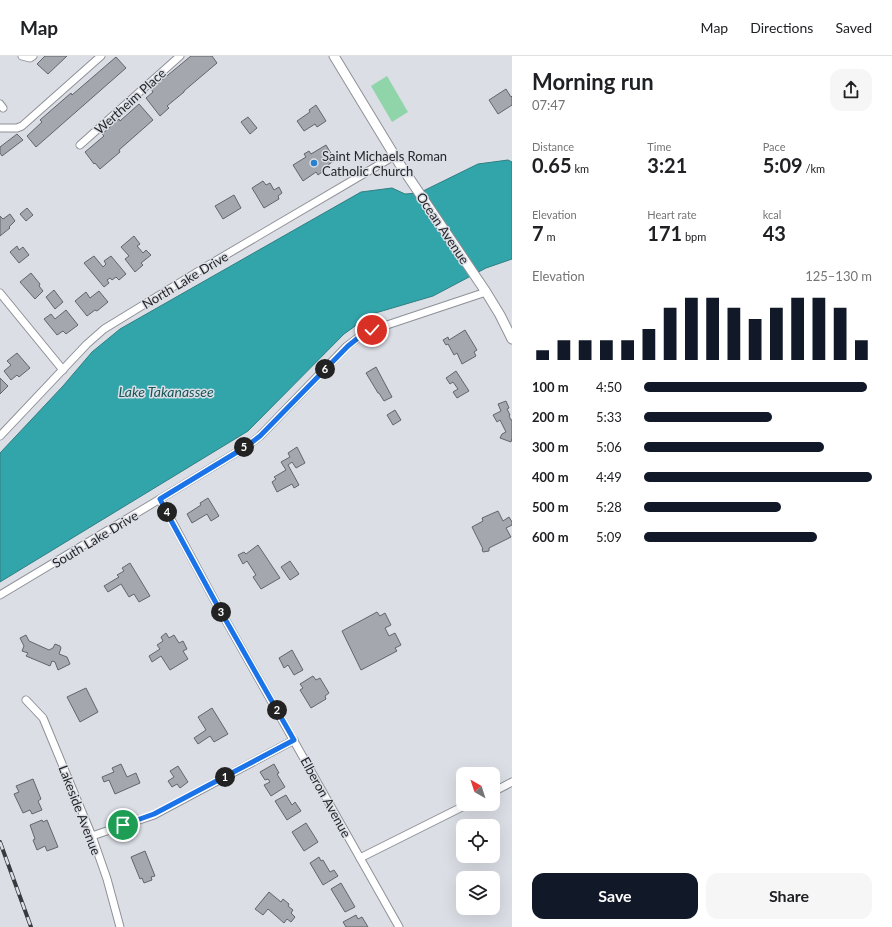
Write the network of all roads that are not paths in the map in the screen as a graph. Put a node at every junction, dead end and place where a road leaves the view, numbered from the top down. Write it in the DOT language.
graph roads {
  1 [pos="22,56"];
  2 [pos="33,56"];
  3 [pos="101,56"];
  4 [pos="180,56"];
  5 [pos="334,56"];
  6 [pos="0,128"];
  7 [pos="80,145"];
  8 [pos="394,156"];
  9 [pos="486,292"];
  10 [pos="0,293"];
  11 [pos="512,339"];
  12 [pos="63,370"];
  13 [pos="0,436"];
  14 [pos="160,499"];
  15 [pos="0,595"];
  16 [pos="26,700"];
  17 [pos="294,740"];
  18 [pos="512,782"];
  19 [pos="500,788"];
  20 [pos="456,810"];
  21 [pos="92,836"];
  22 [pos="360,858"];
  23 [pos="120,927"];
  24 [pos="399,927"];
  1 -- 2 [label="street"];
  3 -- 6 [label="street"];
  4 -- 7 [label="street, Wertheim Place"];
  5 -- 8 [label="street, Ocean Avenue"];
  8 -- 9 [label="street, Ocean Avenue"];
  8 -- 12 [label="street, North Lake Drive"];
  9 -- 11 [label="street, Ocean Avenue"];
  9 -- 14 [label="street, South Lake Drive"];
  10 -- 12 [label="street"];
  12 -- 13 [label="street, North Lake Drive"];
  14 -- 15 [label="street, South Lake Drive"];
  14 -- 17 [label="street, Elberon Avenue"];
  16 -- 21 [label="street, Lakeside Avenue"];
  17 -- 21 [label="street"];
  17 -- 22 [label="street, Elberon Avenue"];
  18 -- 19 [label="street"];
  20 -- 22 [label="street"];
  21 -- 23 [label="street, Lakeside Avenue"];
  22 -- 24 [label="street, Elberon Avenue"];
}
